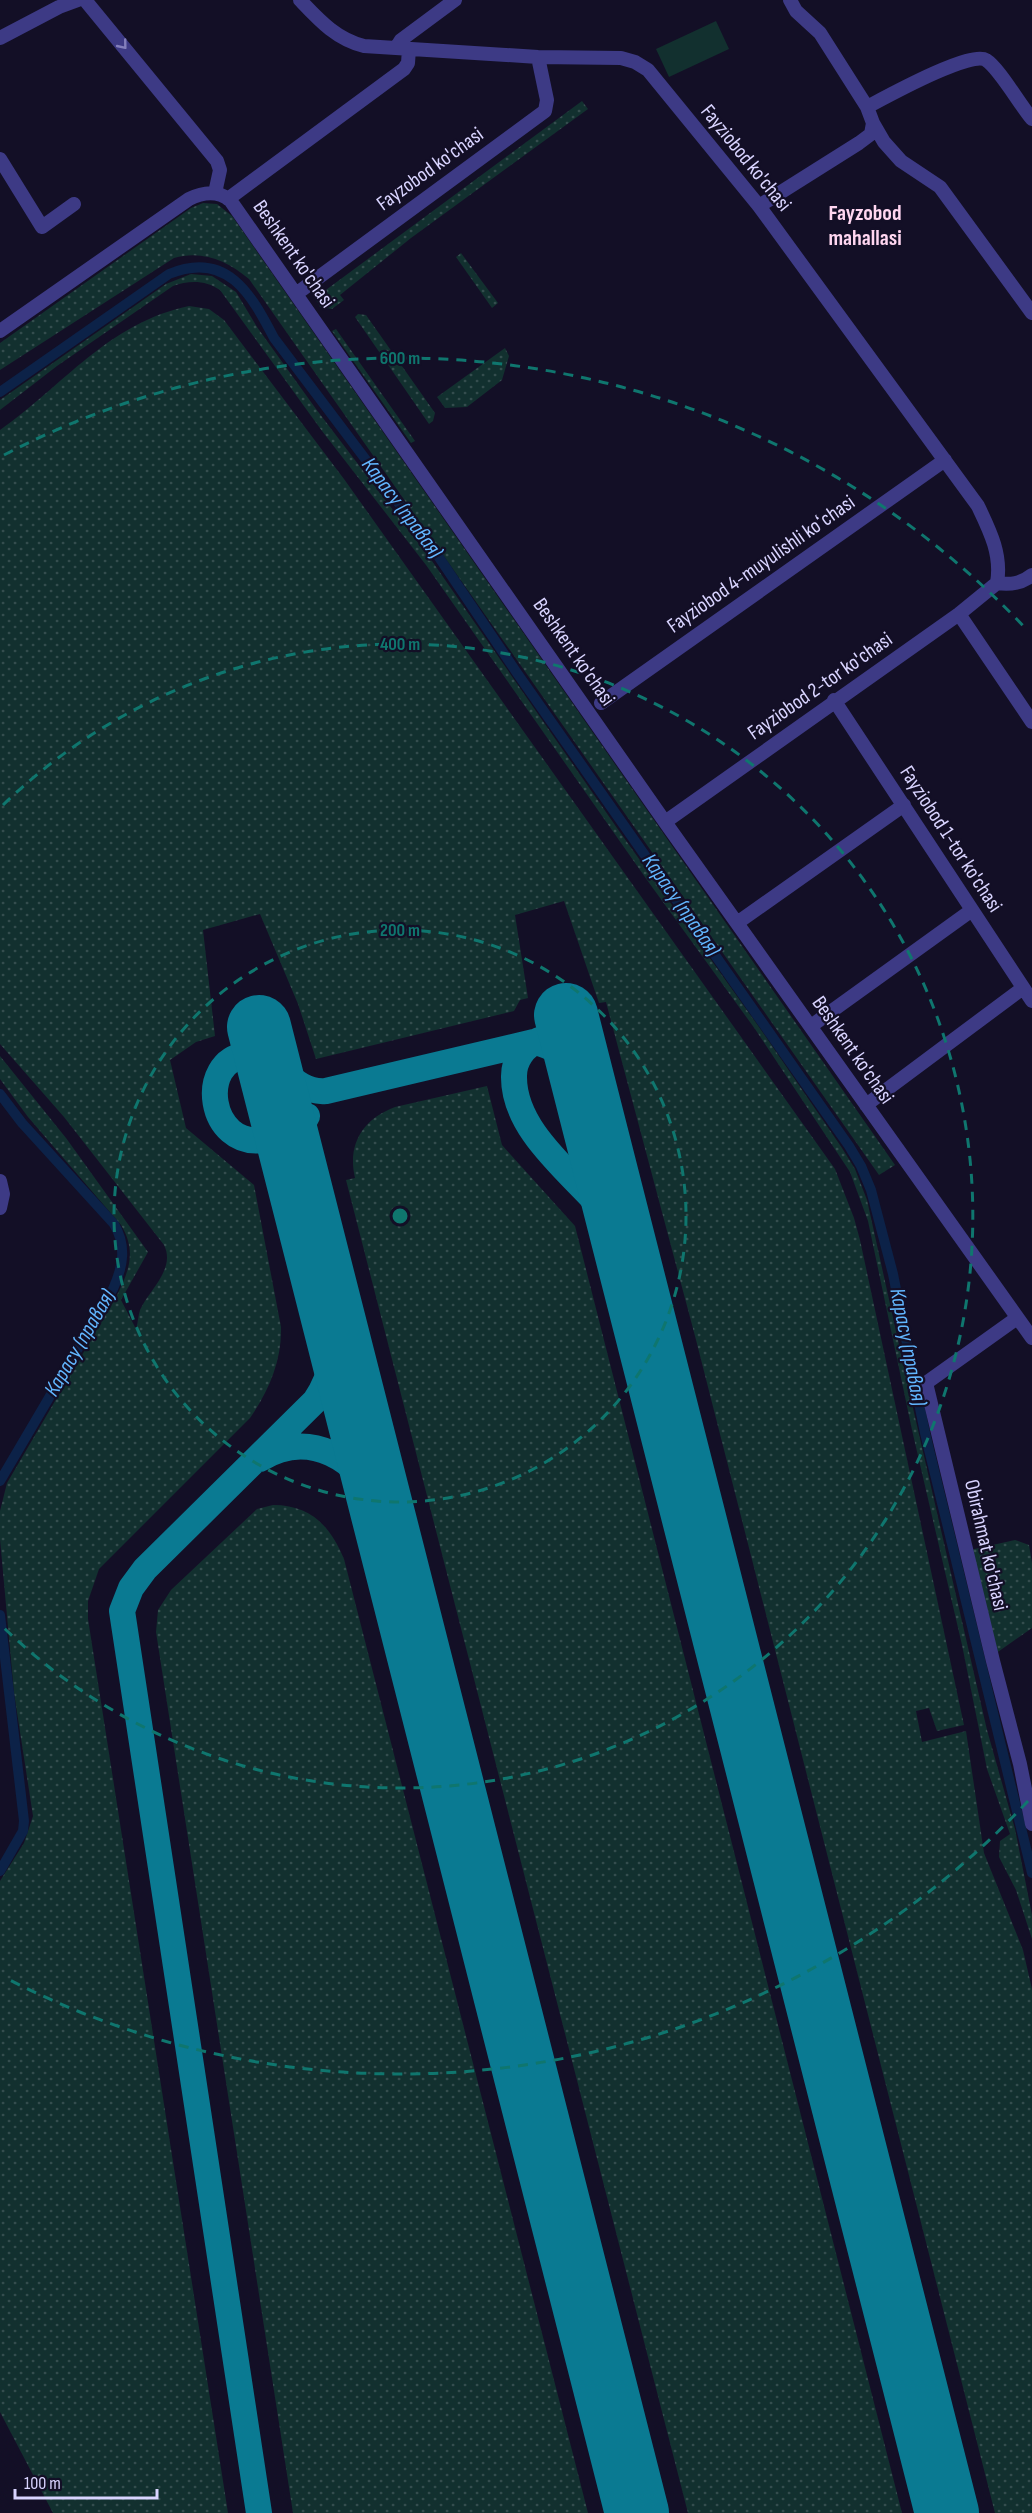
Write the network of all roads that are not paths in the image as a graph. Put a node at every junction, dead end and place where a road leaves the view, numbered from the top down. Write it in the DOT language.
graph roads {
  1 [pos="78,0"];
  2 [pos="85,0"];
  3 [pos="300,0"];
  4 [pos="455,0"];
  5 [pos="790,0"];
  6 [pos="58,3"];
  7 [pos="0,38"];
  8 [pos="402,49"];
  9 [pos="538,57"];
  10 [pos="867,107"];
  11 [pos="1032,119"];
  12 [pos="873,123"];
  13 [pos="0,159"];
  14 [pos="222,196"];
  15 [pos="74,204"];
  16 [pos="759,206"];
  17 [pos="296,294"];
  18 [pos="1032,314"];
  19 [pos="0,331"];
  20 [pos="945,460"];
  21 [pos="1032,575"];
  22 [pos="997,583"];
  23 [pos="959,614"];
  24 [pos="834,700"];
  25 [pos="602,703"];
  26 [pos="1032,722"];
  27 [pos="904,805"];
  28 [pos="665,822"];
  29 [pos="972,910"];
  30 [pos="737,923"];
  31 [pos="1023,987"];
  32 [pos="1032,1001"];
  33 [pos="811,1026"];
  34 [pos="866,1105"];
  35 [pos="0,1181"];
  36 [pos="0,1208"];
  37 [pos="1017,1318"];
  38 [pos="1032,1338"];
  39 [pos="1032,1824"];
  1 -- 6 [label="street"];
  2 -- 14 [label="street, one-way"];
  3 -- 8 [label="street, Fayziobod ko'chasi"];
  4 -- 8 [label="street"];
  5 -- 10 [label="street"];
  6 -- 7 [label="street"];
  8 -- 9 [label="street, Fayziobod ko'chasi"];
  8 -- 14 [label="street"];
  9 -- 16 [label="street, Fayziobod ko'chasi"];
  9 -- 17 [label="street, Fayzobod ko'chasi"];
  10 -- 11 [label="street"];
  10 -- 12 [label="street"];
  12 -- 16 [label="street"];
  12 -- 18 [label="street"];
  13 -- 15 [label="street"];
  14 -- 17 [label="street, Beshkent ko'chasi"];
  14 -- 19 [label="street"];
  16 -- 20 [label="street, Fayziobod ko'chasi"];
  17 -- 28 [label="street, Beshkent ko'chasi"];
  20 -- 22 [label="street, Fayziobod ko'chasi"];
  20 -- 25 [label="street, Fayziobod 4-muyulishli koʻchasi"];
  21 -- 22 [label="street"];
  22 -- 23 [label="street, Fayziobod 2-tor ko'chasi"];
  23 -- 24 [label="street, Fayziobod 2-tor ko'chasi"];
  23 -- 26 [label="street"];
  24 -- 27 [label="street, Fayziobod 1-tor ko'chasi"];
  24 -- 28 [label="street, Fayziobod 2-tor ko'chasi"];
  27 -- 29 [label="street, Fayziobod 1-tor ko'chasi"];
  27 -- 30 [label="street"];
  28 -- 30 [label="street, Beshkent ko'chasi"];
  29 -- 31 [label="street, Fayziobod 1-tor ko'chasi"];
  29 -- 33 [label="street"];
  30 -- 33 [label="street, Beshkent ko'chasi"];
  31 -- 32 [label="street, Fayziobod 1-tor ko'chasi"];
  31 -- 34 [label="street"];
  33 -- 34 [label="street, Beshkent ko'chasi"];
  34 -- 37 [label="street, Beshkent ko'chasi"];
  35 -- 36 [label="street"];
  37 -- 38 [label="street, Beshkent ko'chasi"];
  37 -- 39 [label="street, Obirahmat ko'chasi"];
}
